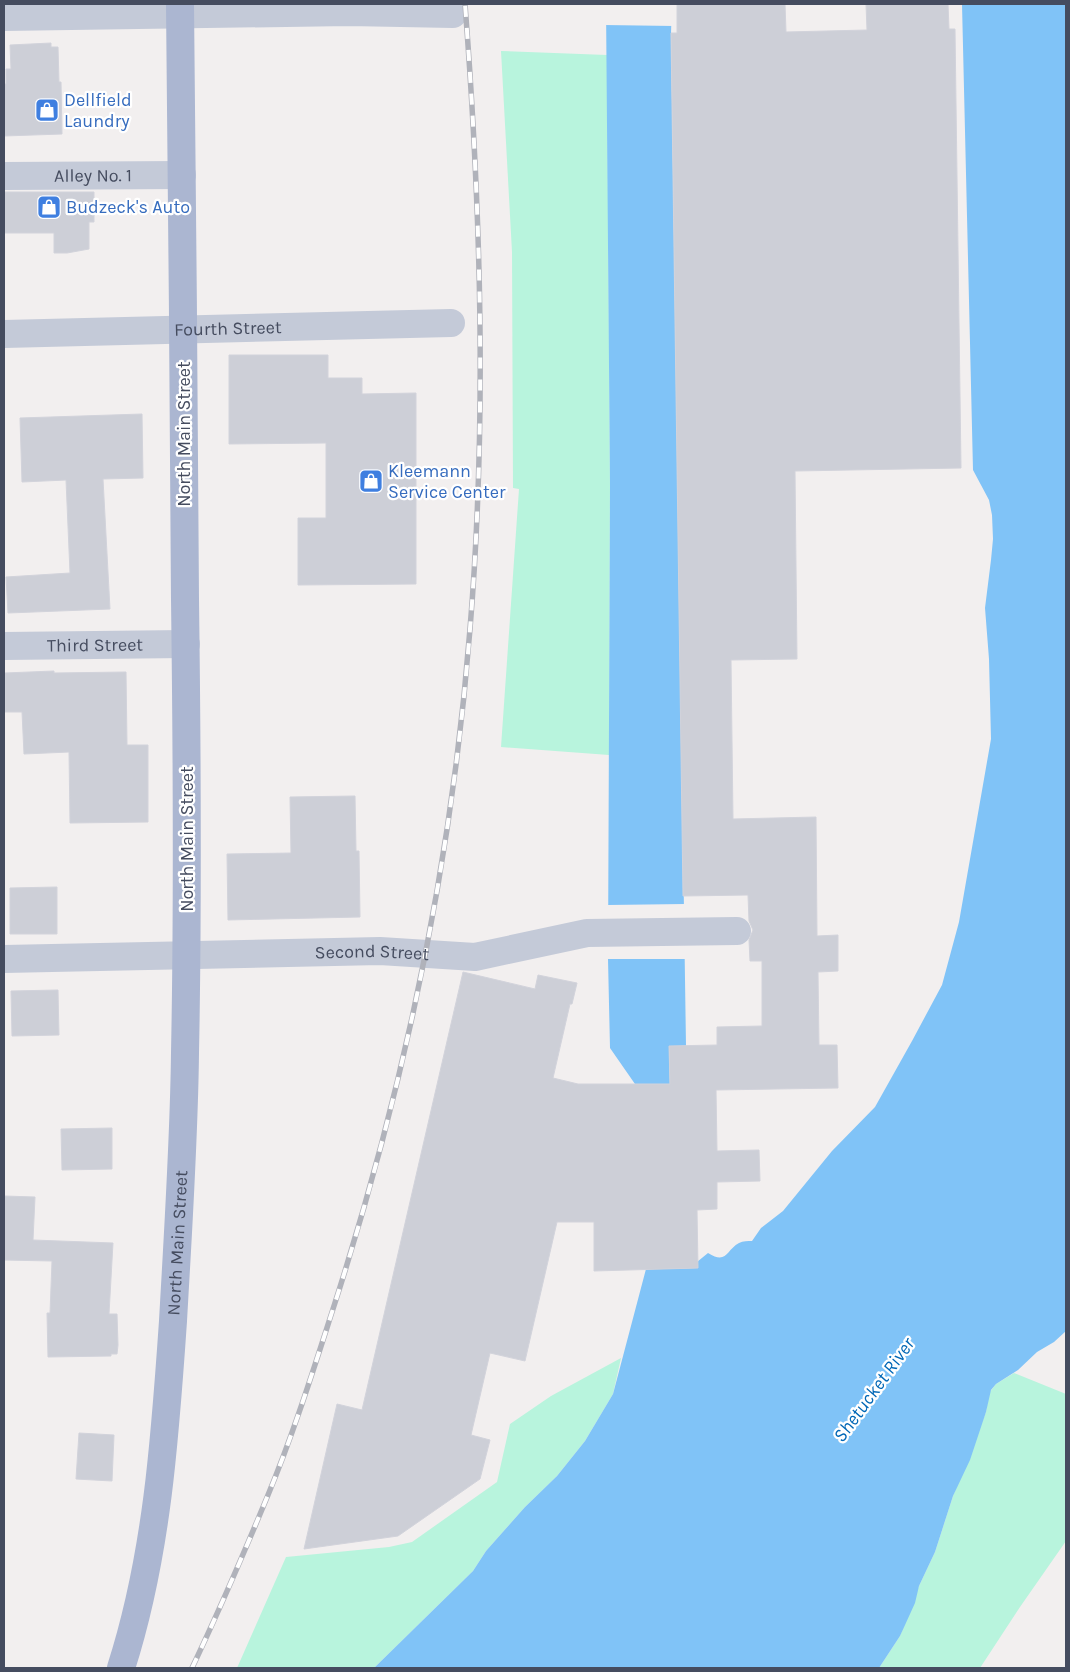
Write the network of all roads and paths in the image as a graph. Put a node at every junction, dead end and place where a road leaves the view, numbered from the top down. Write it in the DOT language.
graph roads {
  1 [pos="180,9"];
  2 [pos="453,14"];
  3 [pos="4,17"];
  4 [pos="182,174"];
  5 [pos="4,176"];
  6 [pos="451,323"];
  7 [pos="184,329"];
  8 [pos="4,334"];
  9 [pos="186,644"];
  10 [pos="4,646"];
  11 [pos="737,931"];
  12 [pos="187,955"];
  13 [pos="4,959"];
  14 [pos="121,1668"];
  1 -- 2 [label="street"];
  1 -- 3 [label="street"];
  1 -- 4 [label="main road, North Main Street"];
  4 -- 5 [label="street, Alley No. 1"];
  4 -- 7 [label="main road, North Main Street"];
  6 -- 7 [label="street, Fourth Street"];
  7 -- 8 [label="street, Fourth Street"];
  7 -- 9 [label="main road, North Main Street"];
  9 -- 10 [label="street, Third Street"];
  9 -- 12 [label="main road, North Main Street"];
  11 -- 12 [label="street, Second Street"];
  12 -- 13 [label="street, Second Street"];
  12 -- 14 [label="main road, North Main Street"];
}
